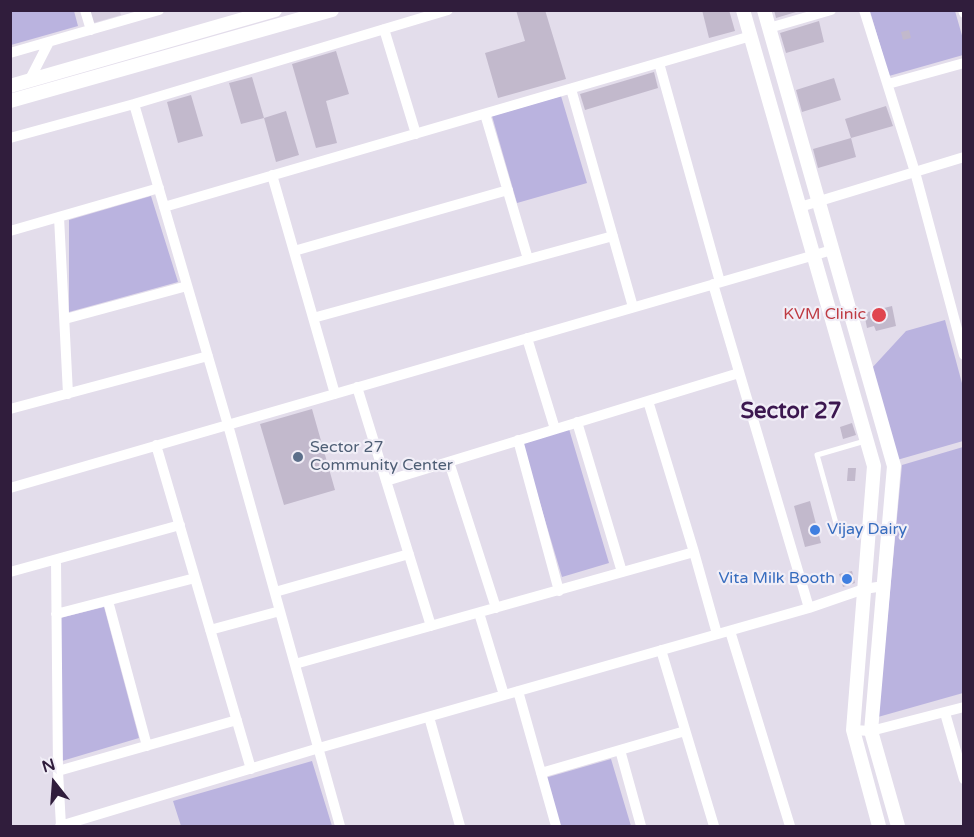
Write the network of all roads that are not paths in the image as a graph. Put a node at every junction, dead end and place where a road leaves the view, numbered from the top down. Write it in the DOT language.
graph roads {
  1 [pos="85,10"];
  2 [pos="159,10"];
  3 [pos="275,10"];
  4 [pos="332,10"];
  5 [pos="448,10"];
  6 [pos="743,10"];
  7 [pos="764,10"];
  8 [pos="831,10"];
  9 [pos="864,10"];
  10 [pos="769,28"];
  11 [pos="91,30"];
  12 [pos="384,30"];
  13 [pos="751,36"];
  14 [pos="49,42"];
  15 [pos="10,53"];
  16 [pos="659,63"];
  17 [pos="963,63"];
  18 [pos="29,81"];
  19 [pos="888,84"];
  20 [pos="10,86"];
  21 [pos="571,88"];
  22 [pos="10,101"];
  23 [pos="134,104"];
  24 [pos="485,114"];
  25 [pos="416,134"];
  26 [pos="10,138"];
  27 [pos="963,157"];
  28 [pos="915,172"];
  29 [pos="272,176"];
  30 [pos="159,188"];
  31 [pos="508,190"];
  32 [pos="818,201"];
  33 [pos="164,207"];
  34 [pos="800,207"];
  35 [pos="59,217"];
  36 [pos="10,231"];
  37 [pos="613,236"];
  38 [pos="832,250"];
  39 [pos="294,251"];
  40 [pos="814,255"];
  41 [pos="528,259"];
  42 [pos="716,283"];
  43 [pos="187,285"];
  44 [pos="633,307"];
  45 [pos="313,318"];
  46 [pos="65,319"];
  47 [pos="960,326"];
  48 [pos="527,338"];
  49 [pos="963,355"];
  50 [pos="208,356"];
  51 [pos="739,373"];
  52 [pos="357,387"];
  53 [pos="68,394"];
  54 [pos="335,394"];
  55 [pos="648,401"];
  56 [pos="10,409"];
  57 [pos="577,422"];
  58 [pos="228,424"];
  59 [pos="555,429"];
  60 [pos="518,440"];
  61 [pos="867,440"];
  62 [pos="156,445"];
  63 [pos="449,462"];
  64 [pos="386,481"];
  65 [pos="10,488"];
  66 [pos="180,525"];
  67 [pos="869,530"];
  68 [pos="694,552"];
  69 [pos="409,554"];
  70 [pos="56,560"];
  71 [pos="10,572"];
  72 [pos="622,572"];
  73 [pos="195,578"];
  74 [pos="884,586"];
  75 [pos="864,589"];
  76 [pos="559,591"];
  77 [pos="275,592"];
  78 [pos="108,601"];
  79 [pos="496,608"];
  80 [pos="808,608"];
  81 [pos="280,611"];
  82 [pos="479,613"];
  83 [pos="56,614"];
  84 [pos="431,626"];
  85 [pos="210,630"];
  86 [pos="730,631"];
  87 [pos="717,634"];
  88 [pos="661,650"];
  89 [pos="295,664"];
  90 [pos="518,691"];
  91 [pos="504,695"];
  92 [pos="963,707"];
  93 [pos="945,713"];
  94 [pos="429,717"];
  95 [pos="237,720"];
  96 [pos="853,730"];
  97 [pos="685,731"];
  98 [pos="871,731"];
  99 [pos="147,746"];
  100 [pos="318,748"];
  101 [pos="620,750"];
  102 [pos="251,769"];
  103 [pos="58,771"];
  104 [pos="541,773"];
  105 [pos="963,779"];
  106 [pos="61,826"];
  107 [pos="340,826"];
  108 [pos="460,826"];
  109 [pos="556,826"];
  110 [pos="641,826"];
  111 [pos="714,826"];
  112 [pos="790,826"];
  113 [pos="879,826"];
  114 [pos="898,826"];
  1 -- 11 [label="street"];
  2 -- 11 [label="street"];
  3 -- 18 [label="street"];
  4 -- 22 [label="street"];
  5 -- 12 [label="street"];
  6 -- 13 [label="street"];
  7 -- 10 [label="street"];
  8 -- 10 [label="street"];
  9 -- 19 [label="street"];
  10 -- 32 [label="street"];
  11 -- 14 [label="street"];
  12 -- 23 [label="street"];
  12 -- 25 [label="street"];
  13 -- 16 [label="street"];
  13 -- 34 [label="street"];
  14 -- 15 [label="street"];
  14 -- 18 [label="street"];
  16 -- 21 [label="street"];
  16 -- 42 [label="street"];
  17 -- 19 [label="street"];
  18 -- 20 [label="street"];
  19 -- 28 [label="street"];
  21 -- 24 [label="street"];
  21 -- 37 [label="street"];
  23 -- 26 [label="street"];
  23 -- 30 [label="street"];
  24 -- 25 [label="street"];
  24 -- 31 [label="street"];
  25 -- 29 [label="street"];
  27 -- 28 [label="street"];
  28 -- 32 [label="street"];
  28 -- 47 [label="street"];
  29 -- 33 [label="street"];
  29 -- 39 [label="street"];
  30 -- 33 [label="street"];
  30 -- 35 [label="street"];
  31 -- 39 [label="street"];
  31 -- 41 [label="street"];
  32 -- 34 [label="street"];
  32 -- 38 [label="street"];
  33 -- 43 [label="street"];
  34 -- 40 [label="street"];
  35 -- 36 [label="street"];
  35 -- 46 [label="street"];
  37 -- 41 [label="street"];
  37 -- 44 [label="street"];
  38 -- 40 [label="street"];
  38 -- 74 [label="street"];
  39 -- 45 [label="street"];
  40 -- 42 [label="street"];
  40 -- 61 [label="street"];
  41 -- 45 [label="street"];
  42 -- 44 [label="street"];
  42 -- 51 [label="street"];
  43 -- 46 [label="street"];
  43 -- 50 [label="street"];
  44 -- 48 [label="street"];
  45 -- 54 [label="street"];
  46 -- 53 [label="street"];
  47 -- 49 [label="street"];
  48 -- 52 [label="street"];
  48 -- 59 [label="street"];
  50 -- 53 [label="street"];
  50 -- 58 [label="street"];
  51 -- 55 [label="street"];
  51 -- 80 [label="street"];
  52 -- 54 [label="street"];
  52 -- 64 [label="street"];
  53 -- 56 [label="street"];
  54 -- 58 [label="street"];
  55 -- 57 [label="street"];
  55 -- 68 [label="street"];
  57 -- 59 [label="street"];
  57 -- 72 [label="street"];
  58 -- 62 [label="street"];
  58 -- 77 [label="street"];
  59 -- 60 [label="street"];
  60 -- 63 [label="street"];
  60 -- 76 [label="street"];
  61 -- 67 [label="street"];
  61 -- 67 [label="lane"];
  62 -- 65 [label="street"];
  62 -- 66 [label="street"];
  63 -- 64 [label="street"];
  63 -- 79 [label="street"];
  64 -- 69 [label="street"];
  66 -- 70 [label="street"];
  66 -- 73 [label="street"];
  67 -- 75 [label="street"];
  68 -- 72 [label="street"];
  68 -- 87 [label="street"];
  69 -- 77 [label="street"];
  69 -- 84 [label="street"];
  70 -- 71 [label="street"];
  70 -- 83 [label="street"];
  72 -- 76 [label="street"];
  73 -- 78 [label="street"];
  73 -- 85 [label="street"];
  74 -- 75 [label="street"];
  74 -- 98 [label="street"];
  75 -- 80 [label="street"];
  75 -- 96 [label="street"];
  76 -- 79 [label="street"];
  77 -- 81 [label="street"];
  78 -- 83 [label="street"];
  78 -- 99 [label="street"];
  79 -- 82 [label="street"];
  80 -- 86 [label="street"];
  81 -- 85 [label="street"];
  81 -- 89 [label="street"];
  82 -- 84 [label="street"];
  82 -- 91 [label="street"];
  83 -- 103 [label="street"];
  84 -- 89 [label="street"];
  85 -- 95 [label="street"];
  86 -- 87 [label="street"];
  86 -- 112 [label="street"];
  87 -- 88 [label="street"];
  88 -- 90 [label="street"];
  88 -- 97 [label="street"];
  89 -- 100 [label="street"];
  90 -- 91 [label="street"];
  90 -- 104 [label="street"];
  91 -- 94 [label="street"];
  92 -- 93 [label="street"];
  93 -- 98 [label="street"];
  93 -- 105 [label="street"];
  94 -- 100 [label="street"];
  94 -- 108 [label="street"];
  95 -- 99 [label="street"];
  95 -- 102 [label="street"];
  96 -- 98 [label="street"];
  96 -- 113 [label="street"];
  97 -- 101 [label="street"];
  97 -- 111 [label="street"];
  98 -- 114 [label="street"];
  99 -- 103 [label="street"];
  100 -- 102 [label="street"];
  100 -- 107 [label="street"];
  101 -- 104 [label="street"];
  101 -- 110 [label="street"];
  102 -- 106 [label="street"];
  103 -- 106 [label="street"];
  104 -- 109 [label="street"];
}
